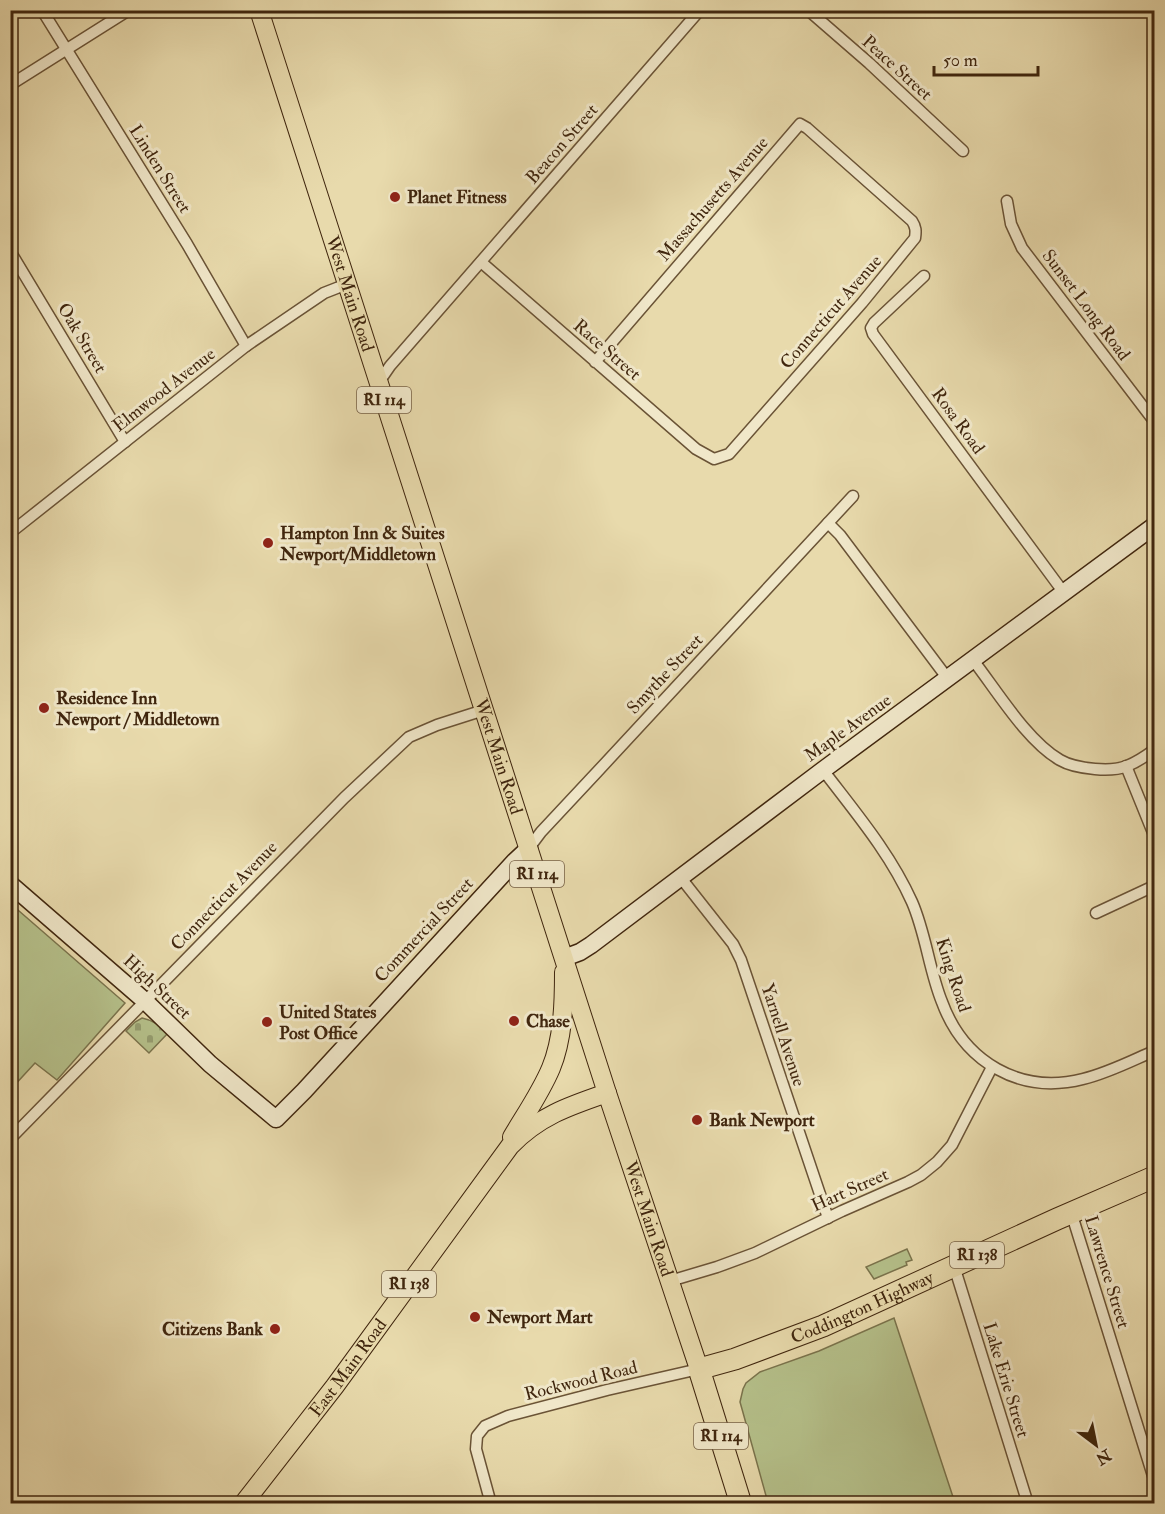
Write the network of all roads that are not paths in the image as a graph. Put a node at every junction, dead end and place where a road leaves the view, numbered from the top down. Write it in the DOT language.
graph roads {
  1 [pos="42,10"];
  2 [pos="129,10"];
  3 [pos="259,10"];
  4 [pos="700,10"];
  5 [pos="808,10"];
  6 [pos="66,50"];
  7 [pos="10,85"];
  8 [pos="963,151"];
  9 [pos="866,180"];
  10 [pos="1007,201"];
  11 [pos="10,252"];
  12 [pos="481,261"];
  13 [pos="924,276"];
  14 [pos="347,284"];
  15 [pos="246,346"];
  16 [pos="595,362"];
  17 [pos="378,382"];
  18 [pos="1155,421"];
  19 [pos="125,442"];
  20 [pos="714,459"];
  21 [pos="853,496"];
  22 [pos="828,523"];
  23 [pos="1154,529"];
  24 [pos="10,533"];
  25 [pos="1064,593"];
  26 [pos="974,660"];
  27 [pos="948,679"];
  28 [pos="484,710"];
  29 [pos="1155,750"];
  30 [pos="1126,766"];
  31 [pos="823,770"];
  32 [pos="1155,835"];
  33 [pos="529,848"];
  34 [pos="681,878"];
  35 [pos="10,884"];
  36 [pos="1155,886"];
  37 [pos="1096,913"];
  38 [pos="564,958"];
  39 [pos="145,1000"];
  40 [pos="1155,1050"];
  41 [pos="992,1067"];
  42 [pos="607,1093"];
  43 [pos="276,1119"];
  44 [pos="10,1139"];
  45 [pos="498,1161"];
  46 [pos="1155,1177"];
  47 [pos="1071,1212"];
  48 [pos="828,1218"];
  49 [pos="954,1266"];
  50 [pos="670,1281"];
  51 [pos="699,1369"];
  52 [pos="1155,1479"];
  53 [pos="243,1503"];
  54 [pos="490,1503"];
  55 [pos="741,1503"];
  56 [pos="1028,1503"];
  1 -- 6 [label="street, Linden Street"];
  2 -- 6 [label="street"];
  3 -- 14 [label="main road, West Main Road / RI 114"];
  4 -- 12 [label="street, Beacon Street"];
  5 -- 8 [label="street, Peace Street"];
  6 -- 7 [label="street"];
  6 -- 15 [label="street, Linden Street"];
  9 -- 16 [label="street, Massachusetts Avenue"];
  9 -- 20 [label="street, Connecticut Avenue"];
  10 -- 18 [label="street, Sunset Long Road"];
  11 -- 19 [label="street, Oak Street"];
  12 -- 16 [label="street, Race Street"];
  12 -- 17 [label="street, Beacon Street"];
  13 -- 25 [label="street, Rosa Road"];
  14 -- 15 [label="street, Elmwood Avenue"];
  14 -- 17 [label="main road, West Main Road / RI 114"];
  15 -- 19 [label="street, Elmwood Avenue"];
  16 -- 20 [label="street, Race Street"];
  17 -- 28 [label="main road, West Main Road / RI 114"];
  19 -- 24 [label="street, Elmwood Avenue"];
  21 -- 22 [label="street, Smythe Street"];
  22 -- 27 [label="street"];
  22 -- 33 [label="street, Smythe Street"];
  23 -- 25 [label="street, Maple Avenue"];
  25 -- 26 [label="street, Maple Avenue"];
  26 -- 27 [label="street, Maple Avenue"];
  26 -- 30 [label="street"];
  27 -- 31 [label="street, Maple Avenue"];
  28 -- 33 [label="main road, West Main Road / RI 114"];
  28 -- 39 [label="street, Connecticut Avenue"];
  29 -- 30 [label="street"];
  30 -- 32 [label="street"];
  31 -- 34 [label="street, Maple Avenue"];
  31 -- 41 [label="street, King Road"];
  33 -- 38 [label="main road, West Main Road / RI 114"];
  33 -- 43 [label="street, Commercial Street"];
  34 -- 38 [label="street, Maple Avenue"];
  34 -- 48 [label="street, Yarnell Avenue"];
  35 -- 39 [label="street, High Street"];
  36 -- 37 [label="street"];
  38 -- 42 [label="main road, West Main Road / RI 114"];
  38 -- 45 [label="main road"];
  39 -- 43 [label="street, High Street"];
  39 -- 44 [label="street, Connecticut Avenue"];
  40 -- 41 [label="street, King Road"];
  41 -- 48 [label="street, Hart Street"];
  42 -- 45 [label="main road, East Main Road / RI 138"];
  42 -- 50 [label="main road, West Main Road / RI 114"];
  45 -- 53 [label="main road, East Main Road / RI 138"];
  46 -- 47 [label="highway, Coddington Highway / RI 138"];
  47 -- 49 [label="highway, Coddington Highway / RI 138"];
  47 -- 52 [label="street, Lawrence Street"];
  48 -- 50 [label="street, Hart Street"];
  49 -- 51 [label="highway, Coddington Highway / RI 138"];
  49 -- 56 [label="street, Lake Erie Street"];
  50 -- 51 [label="main road, West Main Road / RI 114"];
  51 -- 54 [label="street, Rockwood Road"];
  51 -- 55 [label="highway, West Main Road / RI 114"];
}
